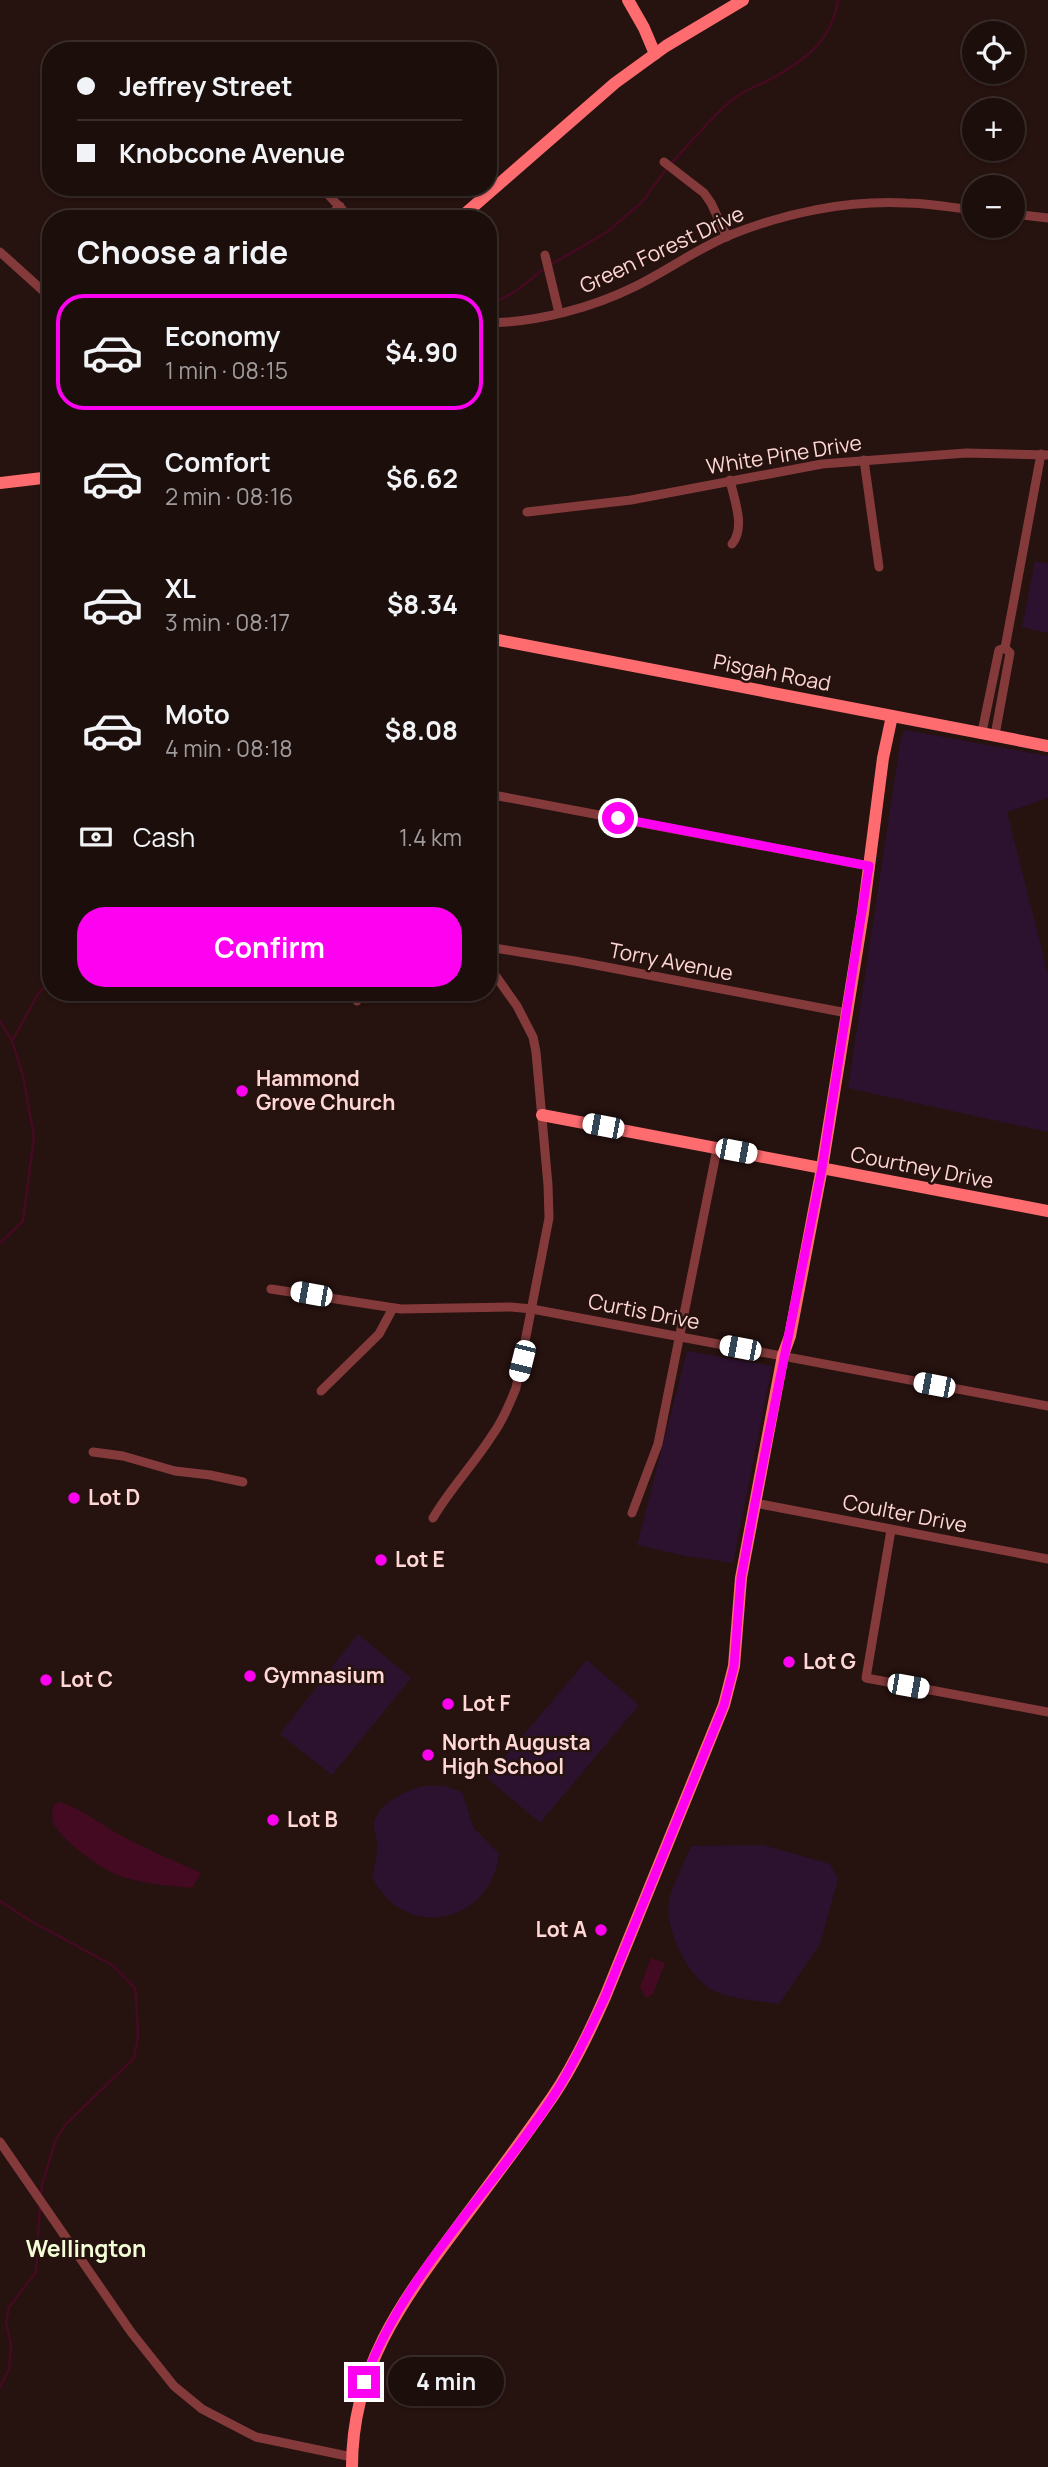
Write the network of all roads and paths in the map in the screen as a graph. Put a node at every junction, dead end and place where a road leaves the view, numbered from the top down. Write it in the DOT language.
graph roads {
  1 [pos="628,0"];
  2 [pos="743,0"];
  3 [pos="655,54"];
  4 [pos="664,162"];
  5 [pos="497,186"];
  6 [pos="330,196"];
  7 [pos="485,196"];
  8 [pos="340,206"];
  9 [pos="962,209"];
  10 [pos="336,210"];
  11 [pos="343,210"];
  12 [pos="469,210"];
  13 [pos="1025,215"];
  14 [pos="1048,218"];
  15 [pos="727,237"];
  16 [pos="0,251"];
  17 [pos="545,255"];
  18 [pos="42,290"];
  19 [pos="559,313"];
  20 [pos="497,322"];
  21 [pos="1045,455"];
  22 [pos="864,460"];
  23 [pos="42,478"];
  24 [pos="730,480"];
  25 [pos="0,484"];
  26 [pos="527,512"];
  27 [pos="732,544"];
  28 [pos="879,567"];
  29 [pos="497,641"];
  30 [pos="892,716"];
  31 [pos="988,734"];
  32 [pos="1048,746"];
  33 [pos="497,796"];
  34 [pos="869,866"];
  35 [pos="497,948"];
  36 [pos="497,978"];
  37 [pos="847,1013"];
  38 [pos="542,1115"];
  39 [pos="717,1149"];
  40 [pos="822,1168"];
  41 [pos="1048,1211"];
  42 [pos="271,1289"];
  43 [pos="393,1308"];
  44 [pos="532,1309"];
  45 [pos="680,1336"];
  46 [pos="783,1355"];
  47 [pos="321,1391"];
  48 [pos="1048,1406"];
  49 [pos="93,1452"];
  50 [pos="243,1482"];
  51 [pos="755,1503"];
  52 [pos="632,1513"];
  53 [pos="433,1518"];
  54 [pos="891,1530"];
  55 [pos="1048,1559"];
  56 [pos="1048,1712"];
  57 [pos="0,2143"];
  58 [pos="352,2462"];
  1 -- 3 [label="street"];
  2 -- 3 [label="street"];
  3 -- 5 [label="street"];
  4 -- 15 [label="street"];
  6 -- 8 [label="street"];
  7 -- 12 [label="street"];
  8 -- 10 [label="street"];
  8 -- 11 [label="street"];
  9 -- 15 [label="street, Green Forest Drive"];
  13 -- 14 [label="street"];
  15 -- 19 [label="street, Green Forest Drive"];
  16 -- 18 [label="street"];
  17 -- 19 [label="street"];
  19 -- 20 [label="street, Green Forest Drive"];
  21 -- 22 [label="street, White Pine Drive"];
  21 -- 31 [label="street"];
  22 -- 24 [label="street, White Pine Drive"];
  22 -- 28 [label="street"];
  23 -- 25 [label="street"];
  24 -- 26 [label="street, White Pine Drive"];
  24 -- 27 [label="street"];
  29 -- 30 [label="street, Pisgah Road"];
  30 -- 31 [label="street, Pisgah Road"];
  30 -- 34 [label="street"];
  31 -- 32 [label="street, Pisgah Road"];
  33 -- 34 [label="street"];
  34 -- 37 [label="street"];
  35 -- 37 [label="street, Torry Avenue"];
  36 -- 38 [label="street"];
  37 -- 40 [label="street"];
  38 -- 39 [label="street, Courtney Drive"];
  38 -- 44 [label="street"];
  39 -- 40 [label="street, Courtney Drive"];
  39 -- 45 [label="street"];
  40 -- 41 [label="street, Courtney Drive"];
  40 -- 46 [label="street"];
  42 -- 43 [label="street, Curtis Drive"];
  43 -- 44 [label="street, Curtis Drive"];
  43 -- 47 [label="street"];
  44 -- 45 [label="street, Curtis Drive"];
  44 -- 53 [label="street"];
  45 -- 46 [label="street, Curtis Drive"];
  45 -- 52 [label="street"];
  46 -- 48 [label="street, Curtis Drive"];
  46 -- 51 [label="street"];
  49 -- 50 [label="street"];
  51 -- 54 [label="street, Coulter Drive"];
  51 -- 58 [label="street"];
  54 -- 55 [label="street, Coulter Drive"];
  54 -- 56 [label="street"];
  57 -- 58 [label="street"];
}
